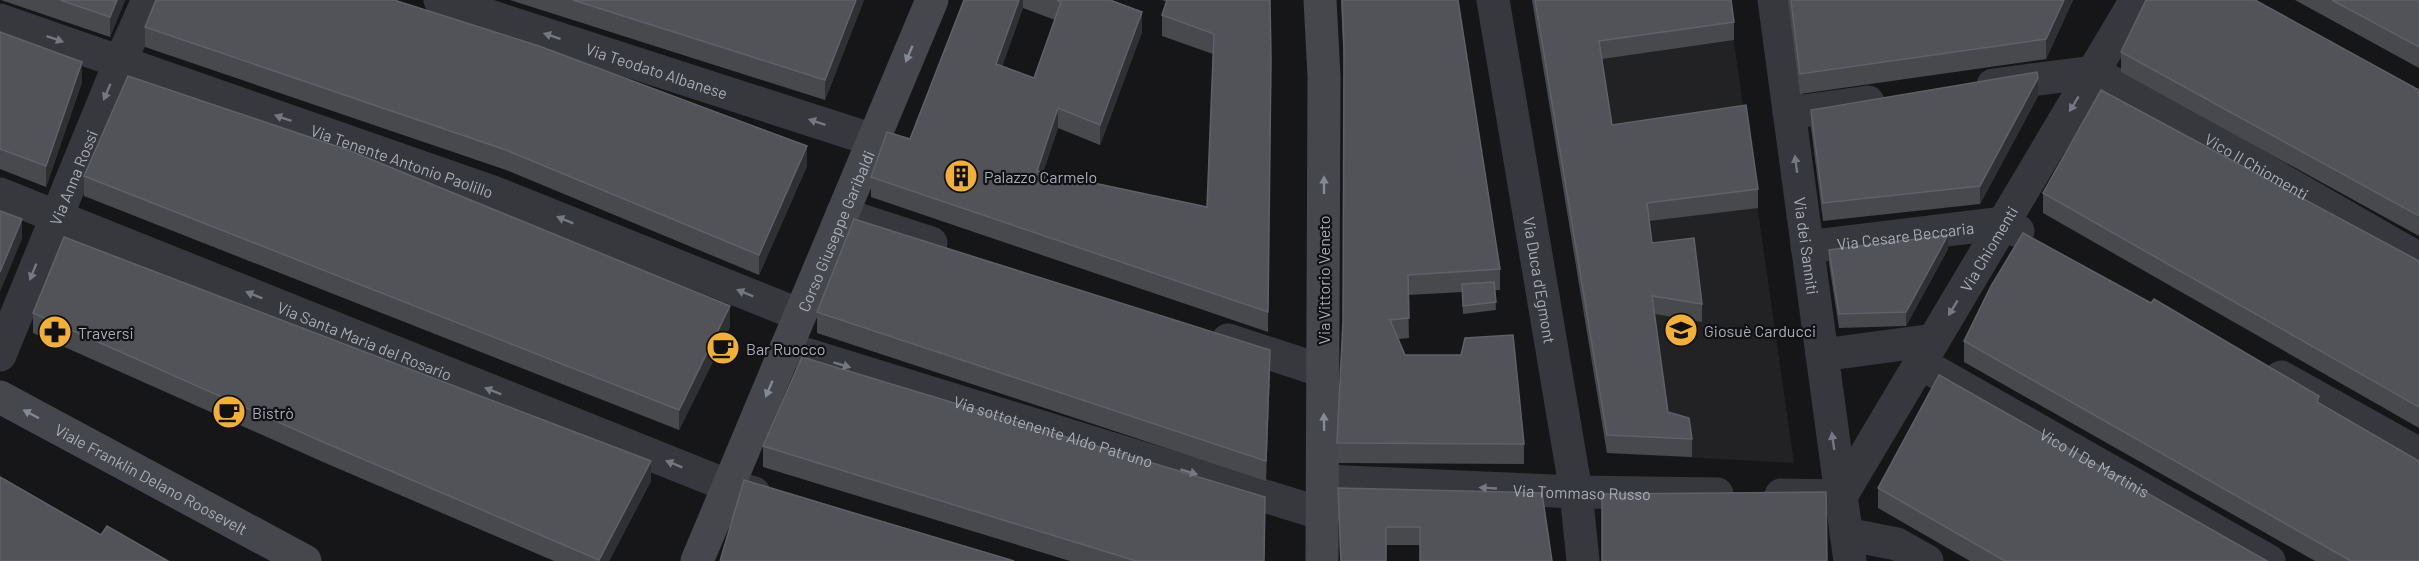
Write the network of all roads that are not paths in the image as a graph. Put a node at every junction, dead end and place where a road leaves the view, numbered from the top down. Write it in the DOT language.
graph roads {
  1 [pos="148,0"];
  2 [pos="440,0"];
  3 [pos="932,0"];
  4 [pos="1320,0"];
  5 [pos="1493,0"];
  6 [pos="1774,0"];
  7 [pos="2136,0"];
  8 [pos="0,20"];
  9 [pos="120,62"];
  10 [pos="2094,72"];
  11 [pos="1965,89"];
  12 [pos="1894,99"];
  13 [pos="1789,113"];
  14 [pos="873,140"];
  15 [pos="0,194"];
  16 [pos="842,214"];
  17 [pos="56,216"];
  18 [pos="2004,223"];
  19 [pos="2045,246"];
  20 [pos="1808,247"];
  21 [pos="954,251"];
  22 [pos="2419,259"];
  23 [pos="800,315"];
  24 [pos="1200,331"];
  25 [pos="786,348"];
  26 [pos="1927,352"];
  27 [pos="0,355"];
  28 [pos="1822,355"];
  29 [pos="2253,362"];
  30 [pos="1323,371"];
  31 [pos="0,397"];
  32 [pos="2419,454"];
  33 [pos="1324,481"];
  34 [pos="729,486"];
  35 [pos="1576,492"];
  36 [pos="1841,496"];
  37 [pos="785,502"];
  38 [pos="1323,514"];
  39 [pos="1848,548"];
  40 [pos="305,561"];
  41 [pos="697,561"];
  42 [pos="1322,561"];
  43 [pos="1583,561"];
  44 [pos="1927,561"];
  45 [pos="2269,561"];
  1 -- 9 [label="street, Via Anna Rossi"];
  14 -- 2 [label="street, Via Teodato Albanese, one-way"];
  3 -- 14 [label="street, Corso Giuseppe Garibaldi, one-way"];
  30 -- 4 [label="street, Via Vittorio Veneto, one-way"];
  5 -- 35 [label="street, Via Duca d'Egmont"];
  6 -- 13 [label="street, Via dei Sanniti"];
  7 -- 10 [label="street, Via Chiomenti"];
  8 -- 9 [label="street, Via Tenente Antonio Paolillo, one-way"];
  9 -- 17 [label="street, Via Anna Rossi, one-way"];
  23 -- 9 [label="street, Via Tenente Antonio Paolillo, one-way"];
  10 -- 11 [label="street"];
  10 -- 18 [label="street, Via Chiomenti, one-way"];
  10 -- 22 [label="street, Vico II Chiomenti"];
  12 -- 13 [label="street"];
  20 -- 13 [label="street, Via dei Sanniti, one-way"];
  14 -- 16 [label="street, Corso Giuseppe Garibaldi"];
  15 -- 17 [label="street, Via Santa Maria del Rosario"];
  16 -- 21 [label="street"];
  16 -- 23 [label="street, Corso Giuseppe Garibaldi"];
  17 -- 27 [label="street, Via Anna Rossi, one-way"];
  34 -- 17 [label="street, Via Santa Maria del Rosario, one-way"];
  18 -- 19 [label="street"];
  18 -- 20 [label="street, Via Cesare Beccaria"];
  18 -- 26 [label="street, Via Chiomenti, one-way"];
  20 -- 28 [label="street, Via dei Sanniti"];
  23 -- 25 [label="street, Corso Giuseppe Garibaldi"];
  24 -- 30 [label="street"];
  25 -- 34 [label="street, Corso Giuseppe Garibaldi, one-way"];
  25 -- 38 [label="street, Via sottotenente Aldo Patruno, one-way"];
  26 -- 28 [label="street"];
  26 -- 36 [label="street, Via Chiomenti"];
  26 -- 45 [label="street, Vico II De Martinis"];
  36 -- 28 [label="street, Via dei Sanniti, one-way"];
  29 -- 32 [label="street"];
  33 -- 30 [label="street, Via Vittorio Veneto, one-way"];
  40 -- 31 [label="street, Viale Franklin Delano Roosevelt, one-way"];
  35 -- 33 [label="street, Via Tommaso Russo, one-way"];
  33 -- 38 [label="street, Via Vittorio Veneto"];
  34 -- 37 [label="street, Via Santa Maria del Rosario"];
  34 -- 41 [label="street, Corso Giuseppe Garibaldi"];
  35 -- 36 [label="street, Via Tommaso Russo"];
  35 -- 43 [label="street, Via Duca d'Egmont"];
  36 -- 39 [label="street, Via dei Sanniti"];
  38 -- 42 [label="street, Via Vittorio Veneto"];
  39 -- 44 [label="street"];
}
